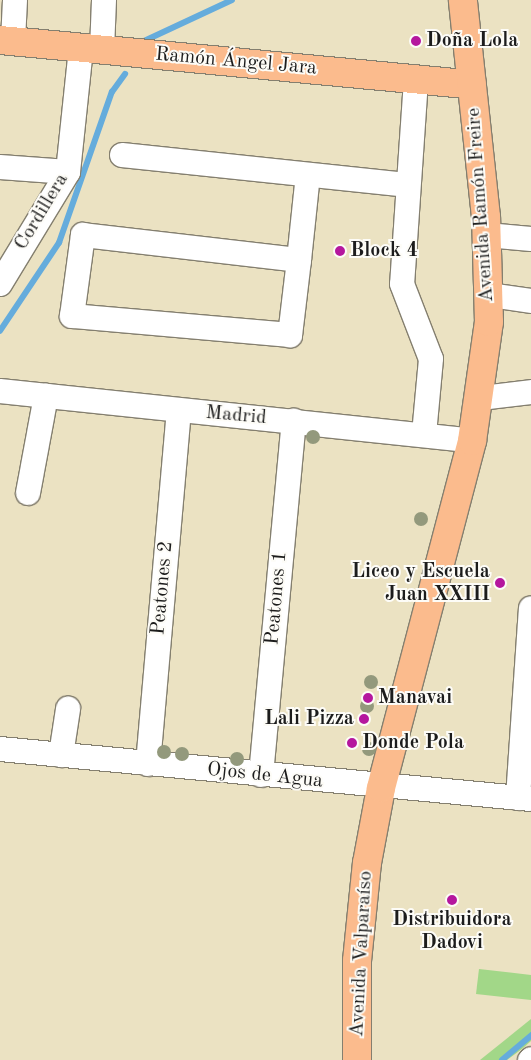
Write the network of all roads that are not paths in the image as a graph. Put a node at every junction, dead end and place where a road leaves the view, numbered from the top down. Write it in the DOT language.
graph roads {
  1 [pos="15,0"];
  2 [pos="104,0"];
  3 [pos="463,0"];
  4 [pos="7,40"];
  5 [pos="92,49"];
  6 [pos="416,80"];
  7 [pos="472,85"];
  8 [pos="122,155"];
  9 [pos="0,167"];
  10 [pos="68,172"];
  11 [pos="308,175"];
  12 [pos="406,185"];
  13 [pos="487,235"];
  14 [pos="531,239"];
  15 [pos="298,260"];
  16 [pos="3,273"];
  17 [pos="490,295"];
  18 [pos="531,301"];
  19 [pos="0,391"];
  20 [pos="531,392"];
  21 [pos="46,396"];
  22 [pos="480,398"];
  23 [pos="179,411"];
  24 [pos="294,421"];
  25 [pos="424,434"];
  26 [pos="472,441"];
  27 [pos="28,493"];
  28 [pos="531,608"];
  29 [pos="68,708"];
  30 [pos="0,749"];
  31 [pos="526,752"];
  32 [pos="61,755"];
  33 [pos="148,764"];
  34 [pos="260,775"];
  35 [pos="381,788"];
  36 [pos="525,799"];
  37 [pos="357,1060"];
  1 -- 4 [label="street"];
  2 -- 5 [label="street, Cordillera"];
  3 -- 7 [label="main road, Avenida Ramón Freire"];
  4 -- 5 [label="main road, Ramón Ángel Jara"];
  5 -- 6 [label="main road, Ramón Ángel Jara"];
  5 -- 10 [label="street, Cordillera"];
  6 -- 7 [label="main road, Ramón Ángel Jara"];
  6 -- 12 [label="street"];
  7 -- 13 [label="main road, Avenida Ramón Freire"];
  8 -- 11 [label="street"];
  9 -- 10 [label="street"];
  10 -- 16 [label="street, Cordillera"];
  11 -- 12 [label="street"];
  11 -- 15 [label="street"];
  12 -- 25 [label="street"];
  13 -- 14 [label="street"];
  13 -- 17 [label="main road, Avenida Ramón Freire"];
  15 -- 15 [label="street"];
  17 -- 18 [label="street"];
  17 -- 22 [label="main road, Avenida Ramón Freire"];
  19 -- 21 [label="street, Madrid"];
  20 -- 22 [label="street"];
  21 -- 23 [label="street, Madrid"];
  21 -- 27 [label="street"];
  22 -- 26 [label="main road, Avenida Ramón Freire"];
  23 -- 24 [label="street, Madrid"];
  23 -- 33 [label="street, Peatones 2"];
  24 -- 25 [label="street, Madrid"];
  24 -- 34 [label="street, Peatones 1"];
  25 -- 26 [label="street, Madrid"];
  26 -- 35 [label="main road, Avenida Ramón Freire"];
  28 -- 31 [label="street"];
  29 -- 32 [label="street"];
  30 -- 32 [label="street, Ojos de Agua"];
  31 -- 36 [label="street"];
  32 -- 33 [label="street, Ojos de Agua"];
  33 -- 34 [label="street, Ojos de Agua"];
  34 -- 35 [label="street, Ojos de Agua"];
  35 -- 36 [label="street, Ojos de Agua"];
  35 -- 37 [label="main road, Avenida Valparaíso"];
}
